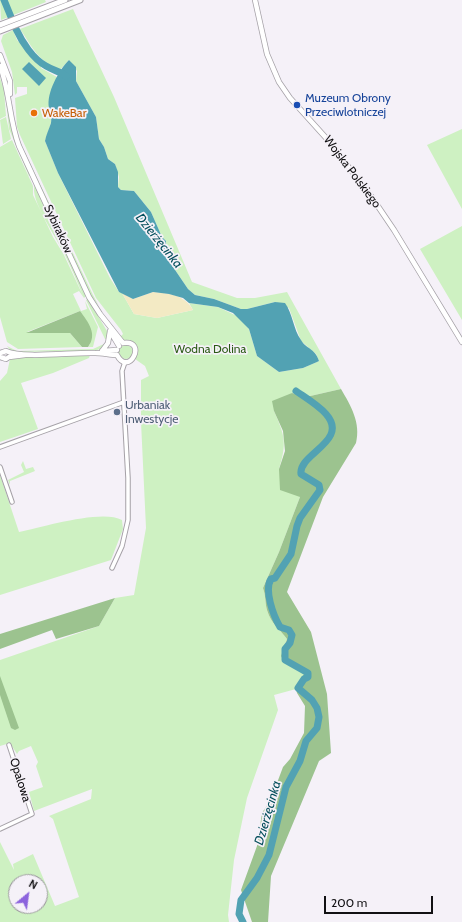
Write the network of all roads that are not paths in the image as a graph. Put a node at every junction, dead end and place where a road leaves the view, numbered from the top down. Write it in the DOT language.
graph roads {
  1 [pos="65,0"];
  2 [pos="80,0"];
  3 [pos="255,0"];
  4 [pos="0,25"];
  5 [pos="0,31"];
  6 [pos="0,54"];
  7 [pos="0,66"];
  8 [pos="10,107"];
  9 [pos="100,314"];
  10 [pos="110,331"];
  11 [pos="462,342"];
  12 [pos="119,348"];
  13 [pos="102,351"];
  14 [pos="97,352"];
  15 [pos="1,355"];
  16 [pos="125,362"];
  17 [pos="124,402"];
  18 [pos="0,447"];
  19 [pos="0,467"];
  20 [pos="12,502"];
  21 [pos="112,568"];
  22 [pos="9,745"];
  23 [pos="0,829"];
  1 -- 4 [label="main road"];
  2 -- 5 [label="main road"];
  3 -- 11 [label="street, Wojska Polskiego"];
  6 -- 8 [label="street, Sybiraków"];
  7 -- 8 [label="street, Sybiraków"];
  8 -- 9 [label="street, Sybiraków"];
  9 -- 10 [label="street"];
  9 -- 12 [label="street, Sybiraków"];
  10 -- 12 [label="street"];
  10 -- 13 [label="street"];
  12 -- 13 [label="street"];
  12 -- 14 [label="street"];
  12 -- 16 [label="street"];
  12 -- 16 [label="street"];
  13 -- 14 [label="street"];
  14 -- 15 [label="street"];
  16 -- 17 [label="street"];
  17 -- 18 [label="street"];
  17 -- 21 [label="street"];
  19 -- 20 [label="street"];
  22 -- 23 [label="street, Opalowa"];
}
